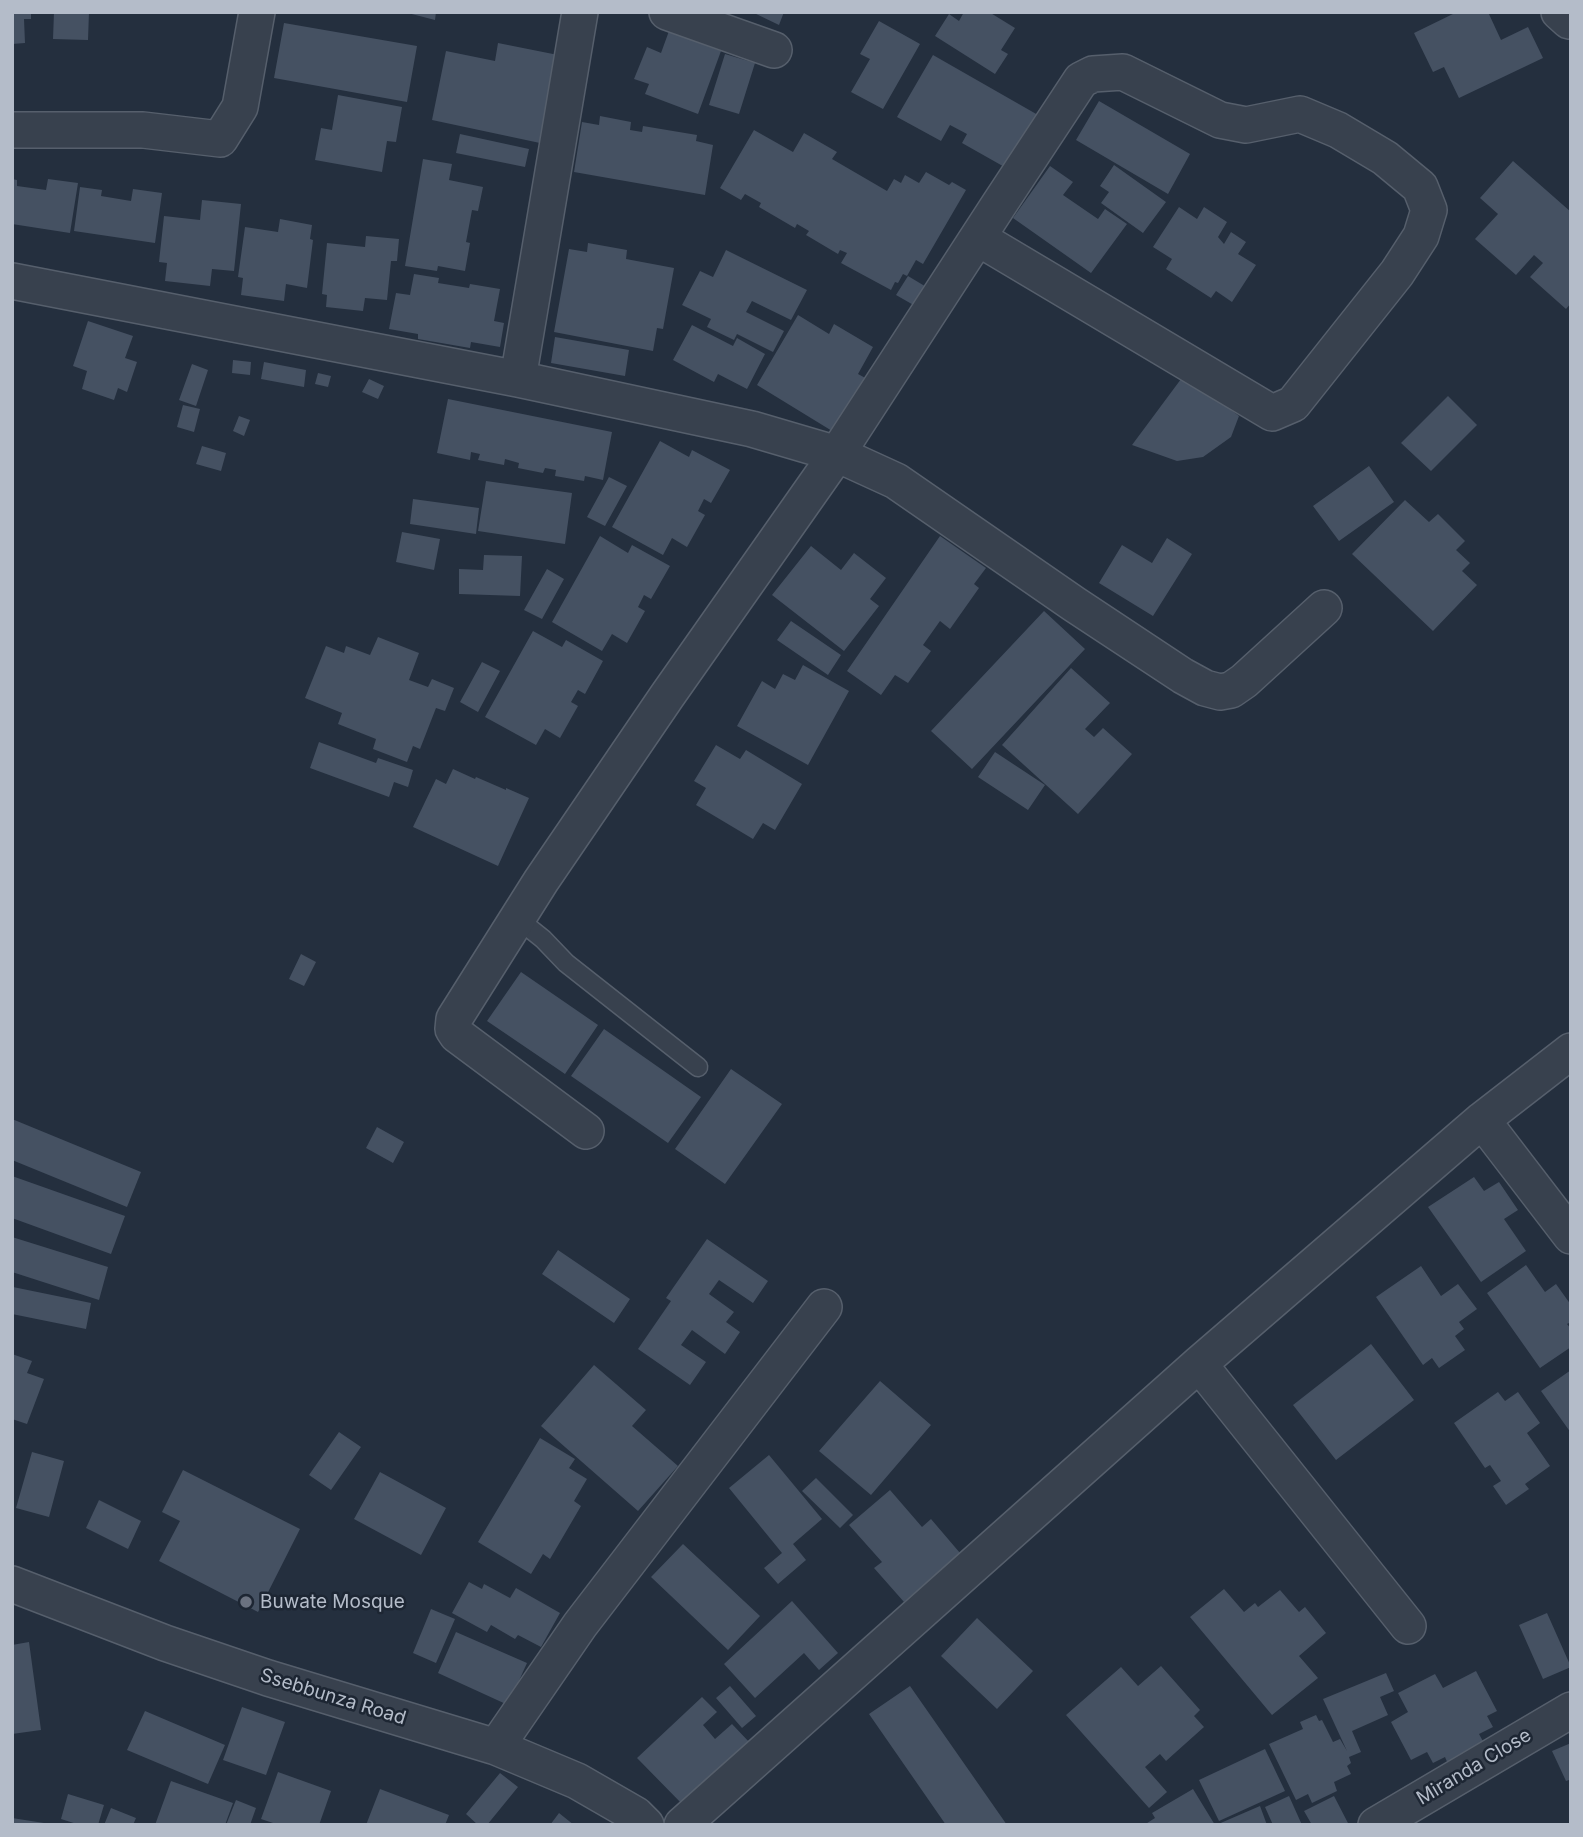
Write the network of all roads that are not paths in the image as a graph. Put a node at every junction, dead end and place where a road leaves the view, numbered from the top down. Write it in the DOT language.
graph roads {
  1 [pos="257,12"];
  2 [pos="580,12"];
  3 [pos="667,12"];
  4 [pos="1559,12"];
  5 [pos="1571,20"];
  6 [pos="774,50"];
  7 [pos="12,130"];
  8 [pos="978,238"];
  9 [pos="12,281"];
  10 [pos="518,379"];
  11 [pos="837,454"];
  12 [pos="1324,608"];
  13 [pos="518,919"];
  14 [pos="1571,1051"];
  15 [pos="698,1067"];
  16 [pos="1482,1121"];
  17 [pos="586,1130"];
  18 [pos="1571,1236"];
  19 [pos="824,1307"];
  20 [pos="1199,1364"];
  21 [pos="12,1584"];
  22 [pos="1408,1626"];
  23 [pos="1571,1710"];
  24 [pos="496,1747"];
  25 [pos="646,1825"];
  26 [pos="682,1825"];
  27 [pos="1376,1825"];
  1 -- 7 [label="street"];
  2 -- 10 [label="street"];
  3 -- 6 [label="street"];
  4 -- 5 [label="street"];
  8 -- 8 [label="street"];
  8 -- 11 [label="street"];
  9 -- 10 [label="street"];
  10 -- 11 [label="street"];
  11 -- 12 [label="street"];
  11 -- 13 [label="street"];
  13 -- 15 [label="lane"];
  13 -- 17 [label="street"];
  14 -- 16 [label="street"];
  16 -- 18 [label="street"];
  16 -- 20 [label="street"];
  19 -- 24 [label="street"];
  20 -- 22 [label="street"];
  20 -- 26 [label="street"];
  21 -- 24 [label="street, Ssebbunza Road"];
  23 -- 27 [label="street, Miranda Close"];
  24 -- 25 [label="street, Ssebbunza Road"];
}
